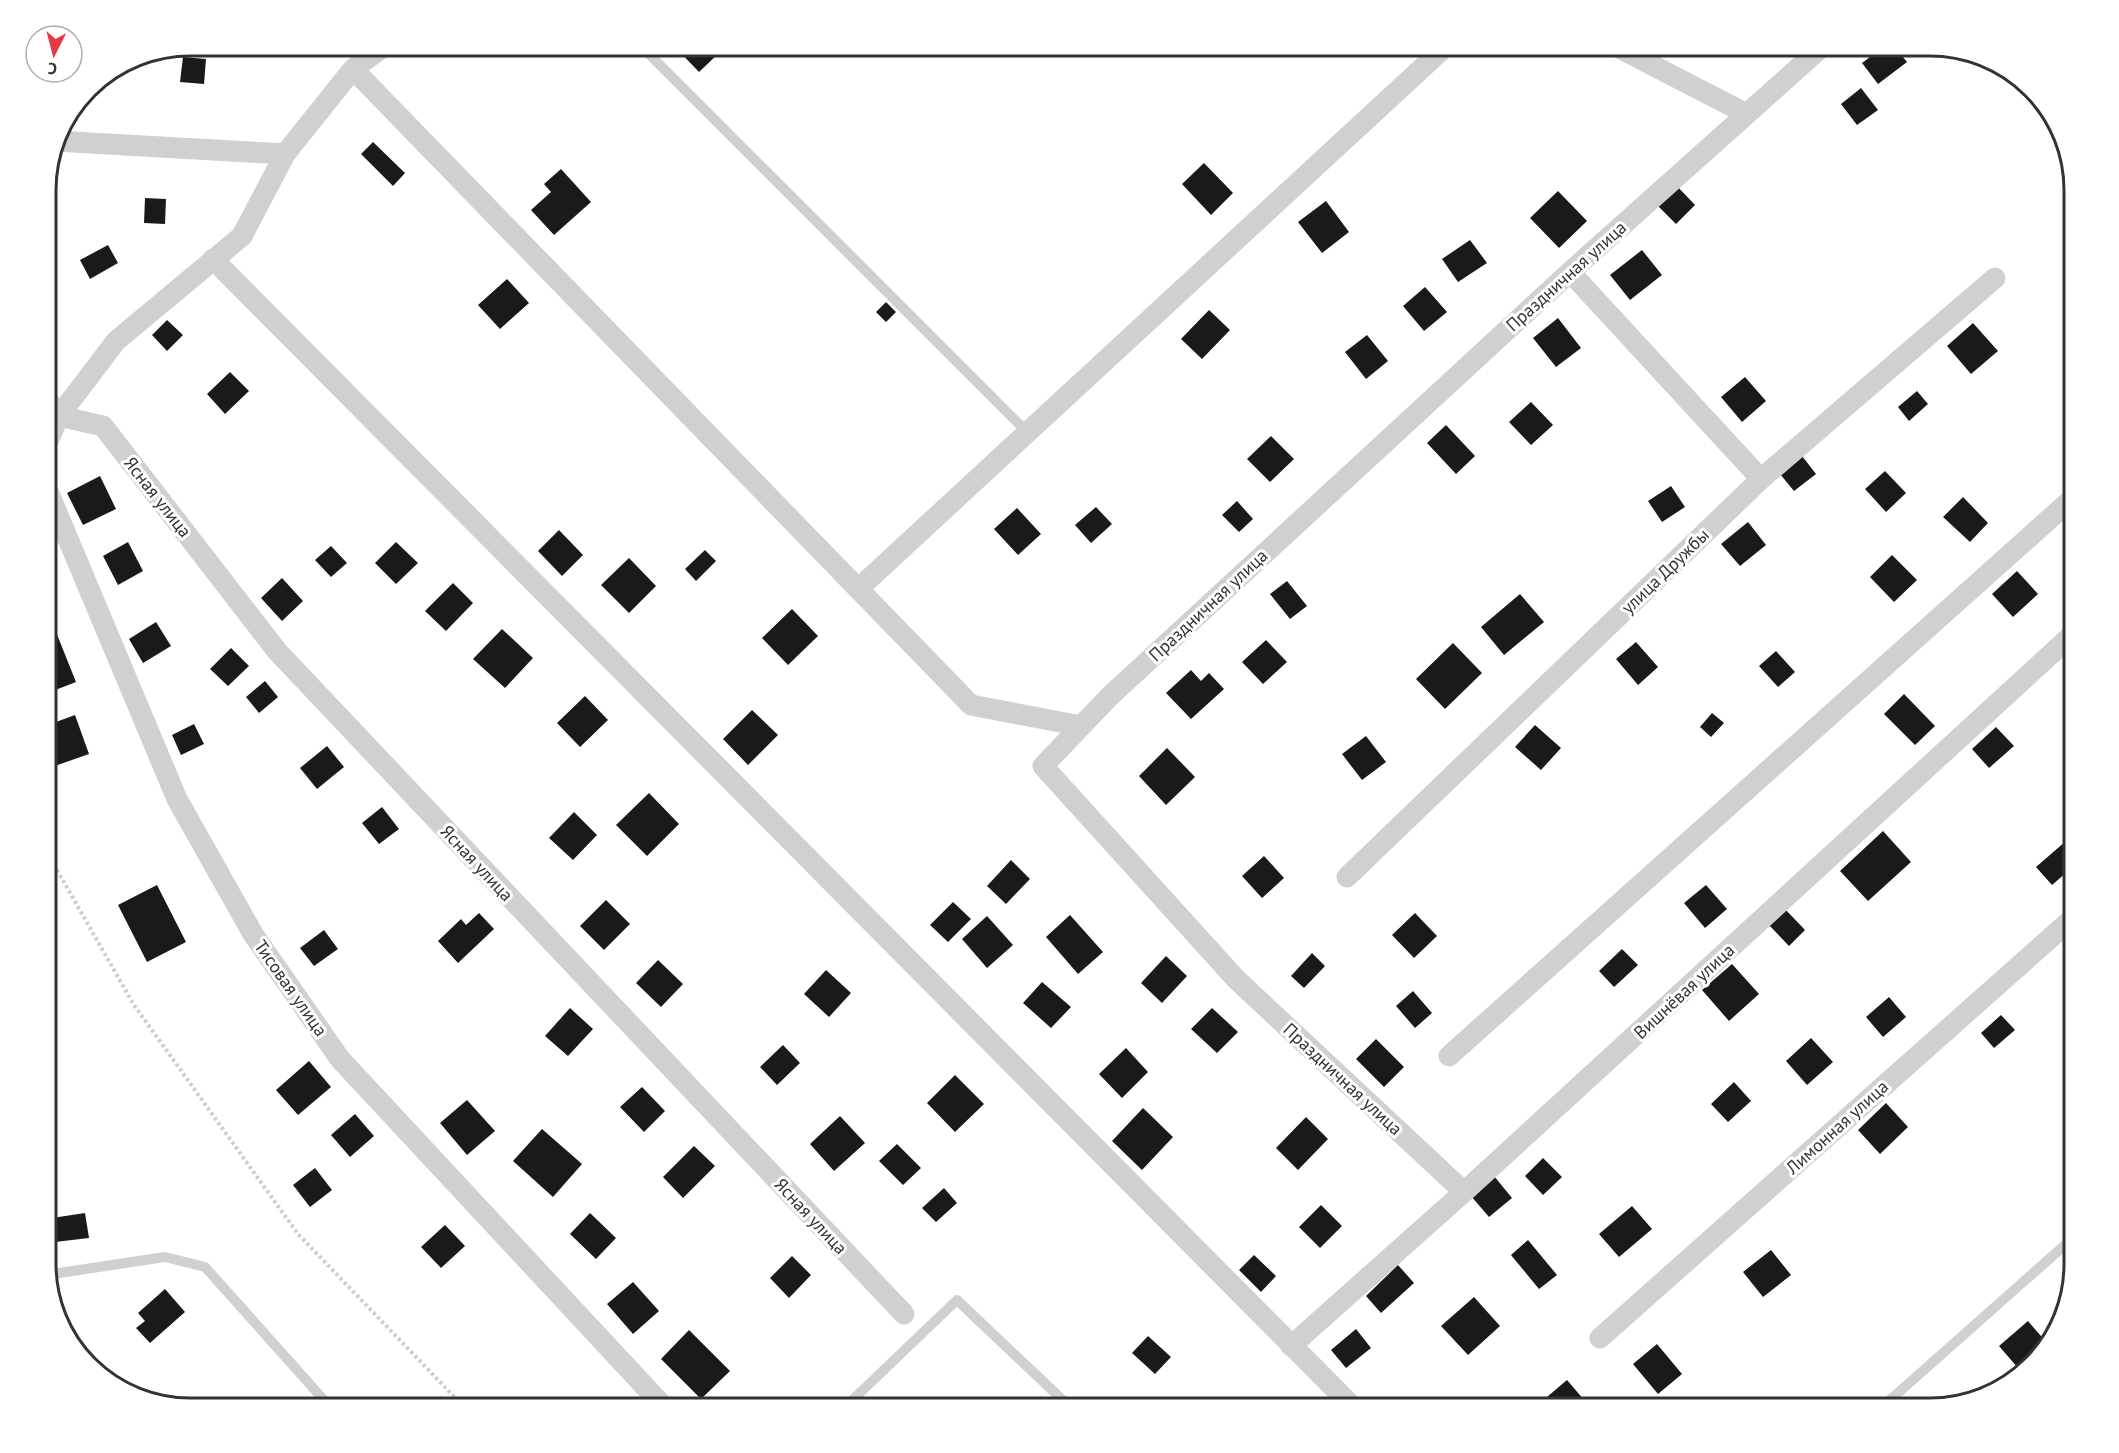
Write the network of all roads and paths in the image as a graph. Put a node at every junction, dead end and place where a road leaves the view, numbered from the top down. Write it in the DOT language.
graph roads {
  1 [pos="371,56"];
  2 [pos="651,56"];
  3 [pos="1436,56"];
  4 [pos="1634,56"];
  5 [pos="1812,56"];
  6 [pos="353,69"];
  7 [pos="1747,114"];
  8 [pos="65,142"];
  9 [pos="285,154"];
  10 [pos="213,259"];
  11 [pos="1570,272"];
  12 [pos="1995,278"];
  13 [pos="56,412"];
  14 [pos="59,416"];
  15 [pos="56,423"];
  16 [pos="1027,432"];
  17 [pos="1761,478"];
  18 [pos="2064,506"];
  19 [pos="56,510"];
  20 [pos="858,588"];
  21 [pos="2064,642"];
  22 [pos="1081,726"];
  23 [pos="56,868"];
  24 [pos="1347,877"];
  25 [pos="2064,926"];
  26 [pos="1449,1056"];
  27 [pos="1464,1192"];
  28 [pos="2064,1247"];
  29 [pos="56,1273"];
  30 [pos="904,1314"];
  31 [pos="1600,1338"];
  32 [pos="1291,1346"];
  33 [pos="322,1398"];
  34 [pos="455,1398"];
  35 [pos="656,1398"];
  36 [pos="854,1398"];
  37 [pos="1060,1398"];
  38 [pos="1344,1398"];
  39 [pos="1892,1398"];
  1 -- 6 [label="street"];
  2 -- 16 [label="lane"];
  3 -- 16 [label="street"];
  4 -- 7 [label="street"];
  5 -- 7 [label="street, Праздничная улица"];
  6 -- 9 [label="street"];
  6 -- 20 [label="street"];
  7 -- 11 [label="street, Праздничная улица"];
  8 -- 9 [label="street"];
  9 -- 10 [label="street"];
  10 -- 14 [label="street"];
  10 -- 32 [label="street"];
  11 -- 17 [label="street"];
  11 -- 22 [label="street, Праздничная улица"];
  12 -- 17 [label="street, улица Дружбы"];
  13 -- 14 [label="street"];
  14 -- 15 [label="street"];
  14 -- 30 [label="street, Ясная улица"];
  16 -- 20 [label="street"];
  17 -- 24 [label="street, улица Дружбы"];
  18 -- 26 [label="street"];
  19 -- 35 [label="street, Тисовая улица"];
  20 -- 22 [label="street"];
  21 -- 27 [label="street, Вишнёвая улица"];
  22 -- 27 [label="street, Праздничная улица"];
  23 -- 34 [label="path"];
  25 -- 31 [label="street, Лимонная улица"];
  27 -- 32 [label="street, Вишнёвая улица"];
  28 -- 39 [label="lane"];
  29 -- 33 [label="lane"];
  32 -- 38 [label="street"];
  36 -- 37 [label="lane"];
}
